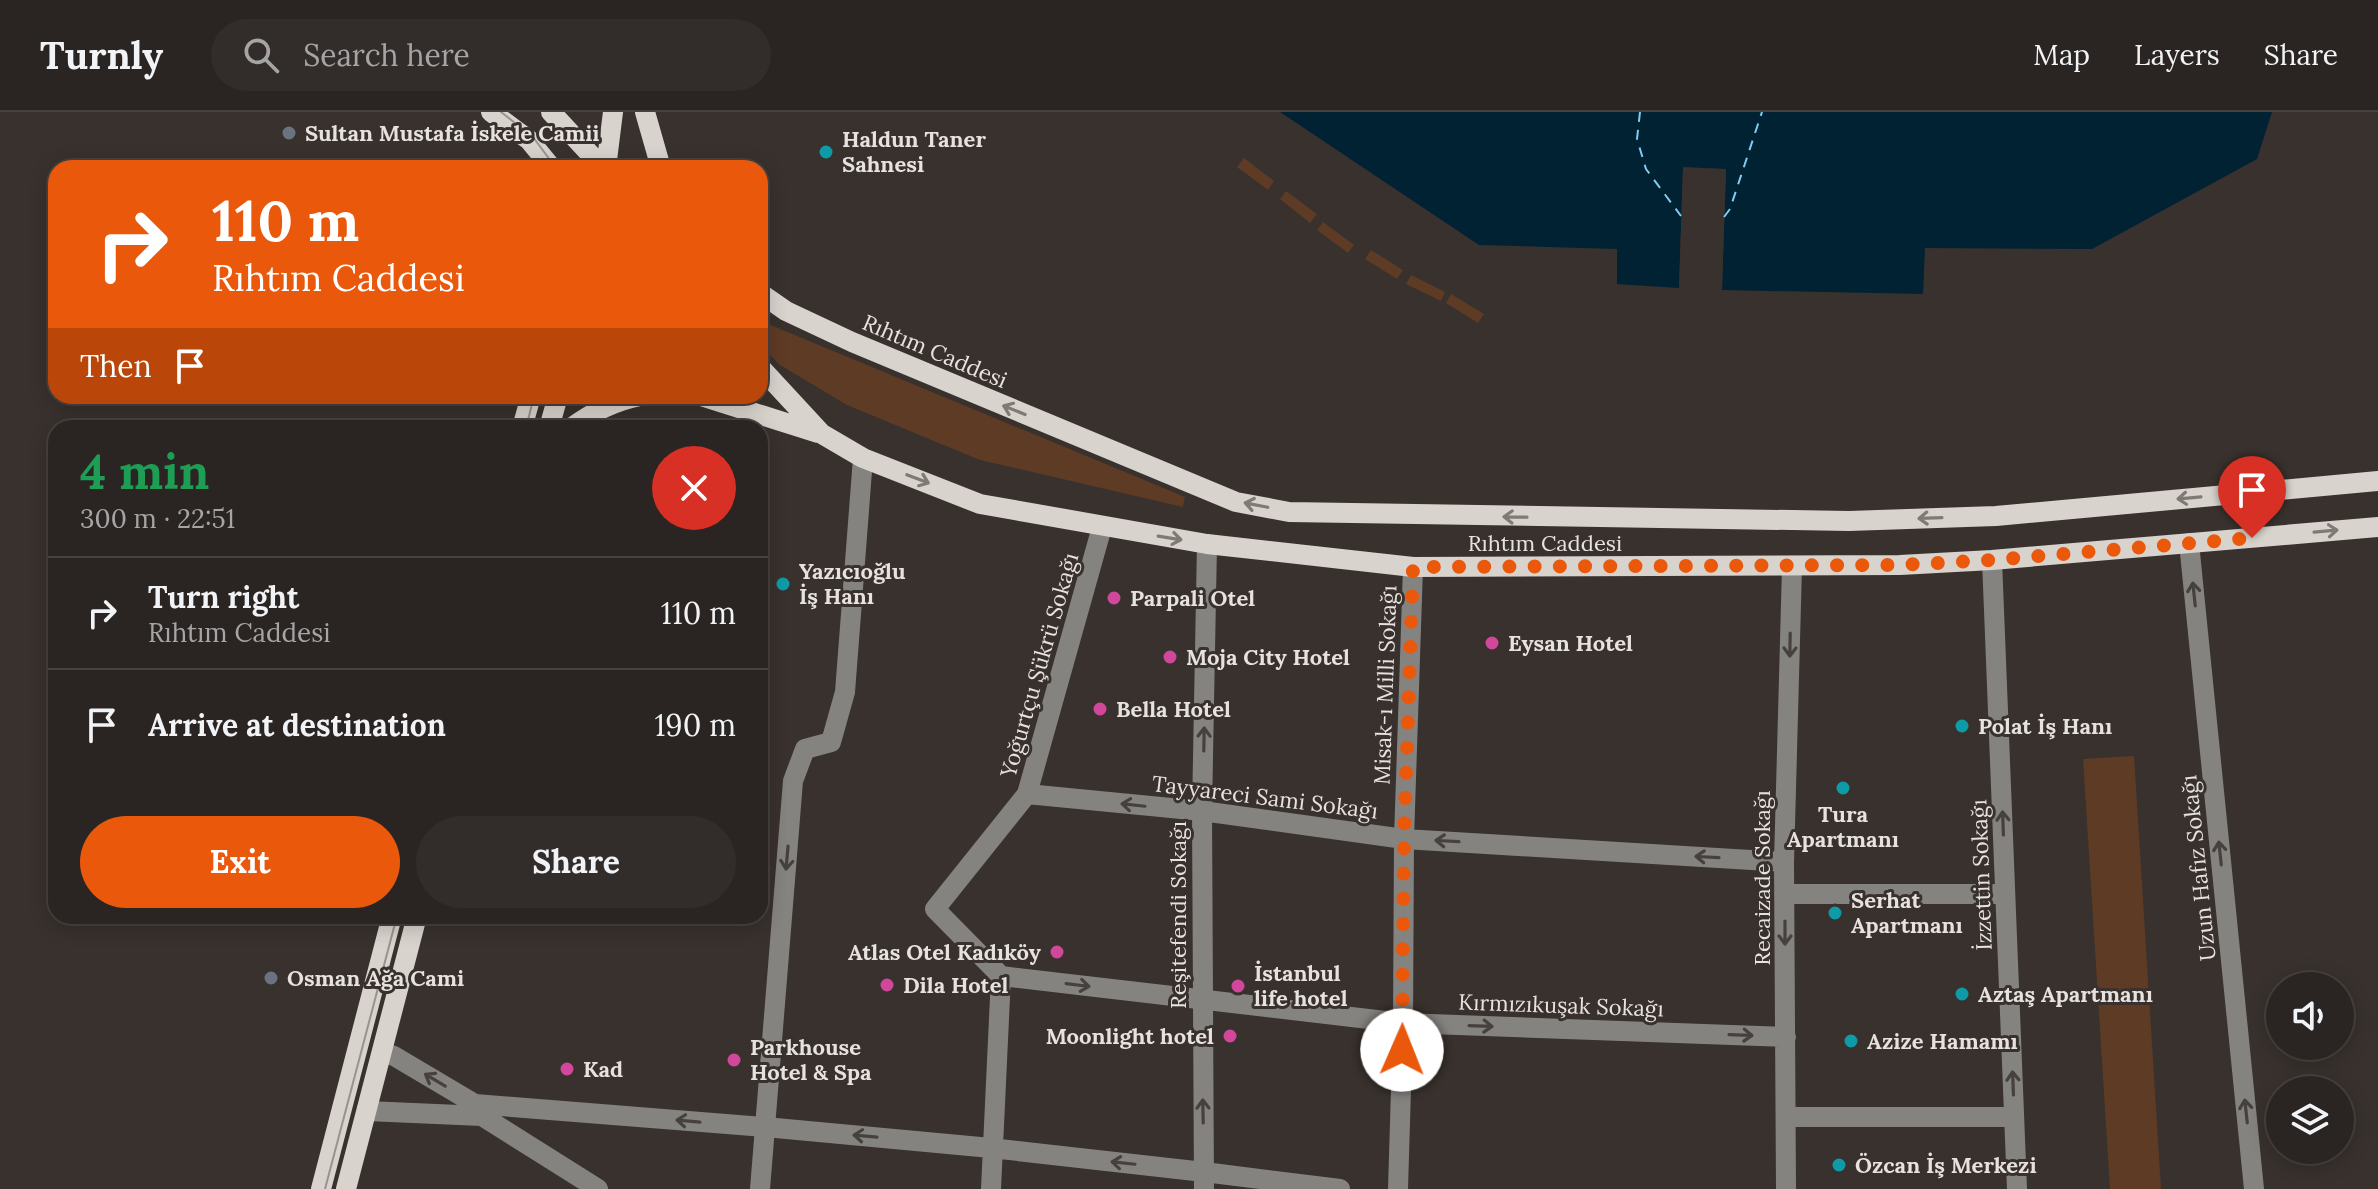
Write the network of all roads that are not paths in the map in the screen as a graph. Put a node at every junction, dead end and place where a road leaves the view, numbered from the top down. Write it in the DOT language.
graph roads {
  1 [pos="491,112"];
  2 [pos="551,112"];
  3 [pos="613,112"];
  4 [pos="645,112"];
  5 [pos="545,160"];
  6 [pos="597,160"];
  7 [pos="606,160"];
  8 [pos="659,160"];
  9 [pos="768,299"];
  10 [pos="768,376"];
  11 [pos="615,404"];
  12 [pos="726,404"];
  13 [pos="584,420"];
  14 [pos="822,434"];
  15 [pos="863,458"];
  16 [pos="2378,481"];
  17 [pos="1102,527"];
  18 [pos="2378,527"];
  19 [pos="2189,543"];
  20 [pos="1207,544"];
  21 [pos="1992,560"];
  22 [pos="1413,567"];
  23 [pos="1792,567"];
  24 [pos="1027,794"];
  25 [pos="1202,811"];
  26 [pos="1404,839"];
  27 [pos="1784,862"];
  28 [pos="1784,894"];
  29 [pos="2005,894"];
  30 [pos="390,924"];
  31 [pos="415,924"];
  32 [pos="1001,976"];
  33 [pos="1202,999"];
  34 [pos="1403,1023"];
  35 [pos="1786,1037"];
  36 [pos="382,1052"];
  37 [pos="367,1111"];
  38 [pos="1786,1117"];
  39 [pos="2014,1117"];
  40 [pos="765,1127"];
  41 [pos="991,1148"];
  42 [pos="1204,1180"];
  43 [pos="321,1189"];
  44 [pos="346,1189"];
  45 [pos="598,1189"];
  46 [pos="760,1189"];
  47 [pos="991,1189"];
  48 [pos="1340,1189"];
  49 [pos="1398,1189"];
  50 [pos="1786,1189"];
  51 [pos="2017,1189"];
  52 [pos="2254,1189"];
  1 -- 5 [label="main road"];
  2 -- 6 [label="main road"];
  3 -- 7 [label="main road"];
  4 -- 8 [label="main road"];
  16 -- 9 [label="main road, Rıhtım Caddesi, one-way"];
  10 -- 14 [label="main road, Rıhtım Caddesi"];
  11 -- 13 [label="main road"];
  12 -- 14 [label="main road"];
  14 -- 15 [label="main road, Rıhtım Caddesi"];
  15 -- 17 [label="main road, Rıhtım Caddesi, one-way"];
  15 -- 40 [label="street, one-way"];
  17 -- 20 [label="main road, Rıhtım Caddesi, one-way"];
  17 -- 24 [label="street, Yoğurtçu Şükrü Sokağı"];
  19 -- 18 [label="main road, Rıhtım Caddesi, one-way"];
  19 -- 21 [label="main road, Rıhtım Caddesi"];
  52 -- 19 [label="street, Uzun Hafız Sokağı, one-way"];
  20 -- 22 [label="main road, Rıhtım Caddesi"];
  25 -- 20 [label="street, Reşitefendi Sokağı, one-way"];
  21 -- 23 [label="main road, Rıhtım Caddesi"];
  29 -- 21 [label="street, İzzettin Sokağı, one-way"];
  22 -- 23 [label="main road, Rıhtım Caddesi"];
  22 -- 26 [label="street, Misak-ı Milli Sokağı"];
  23 -- 27 [label="street, Recaizade Sokağı, one-way"];
  25 -- 24 [label="street, Tayyareci Sami Sokağı, one-way"];
  24 -- 32 [label="street, Yoğurtçu Şükrü Sokağı"];
  25 -- 26 [label="street, Tayyareci Sami Sokağı"];
  25 -- 33 [label="street, Reşitefendi Sokağı"];
  27 -- 26 [label="street, Tayyareci Sami Sokağı, one-way"];
  26 -- 34 [label="street, Misak-ı Milli Sokağı"];
  27 -- 28 [label="street, Recaizade Sokağı"];
  28 -- 29 [label="street"];
  28 -- 35 [label="street, Recaizade Sokağı, one-way"];
  39 -- 29 [label="street, İzzettin Sokağı, one-way"];
  30 -- 43 [label="main road"];
  31 -- 36 [label="main road"];
  32 -- 33 [label="street, Kırmızıkuşak Sokağı, one-way"];
  32 -- 41 [label="street"];
  33 -- 34 [label="street, Kırmızıkuşak Sokağı"];
  42 -- 33 [label="street, Reşitefendi Sokağı, one-way"];
  34 -- 35 [label="street, Kırmızıkuşak Sokağı, one-way"];
  34 -- 49 [label="street, Misak-ı Milli Sokağı"];
  35 -- 38 [label="street, Recaizade Sokağı"];
  36 -- 37 [label="main road"];
  40 -- 36 [label="street, one-way"];
  37 -- 44 [label="main road"];
  37 -- 45 [label="street"];
  38 -- 39 [label="street"];
  38 -- 50 [label="street, Recaizade Sokağı"];
  39 -- 51 [label="street, İzzettin Sokağı"];
  41 -- 40 [label="street, one-way"];
  40 -- 46 [label="street"];
  42 -- 41 [label="street, one-way"];
  41 -- 47 [label="street"];
  42 -- 48 [label="street"];
}
